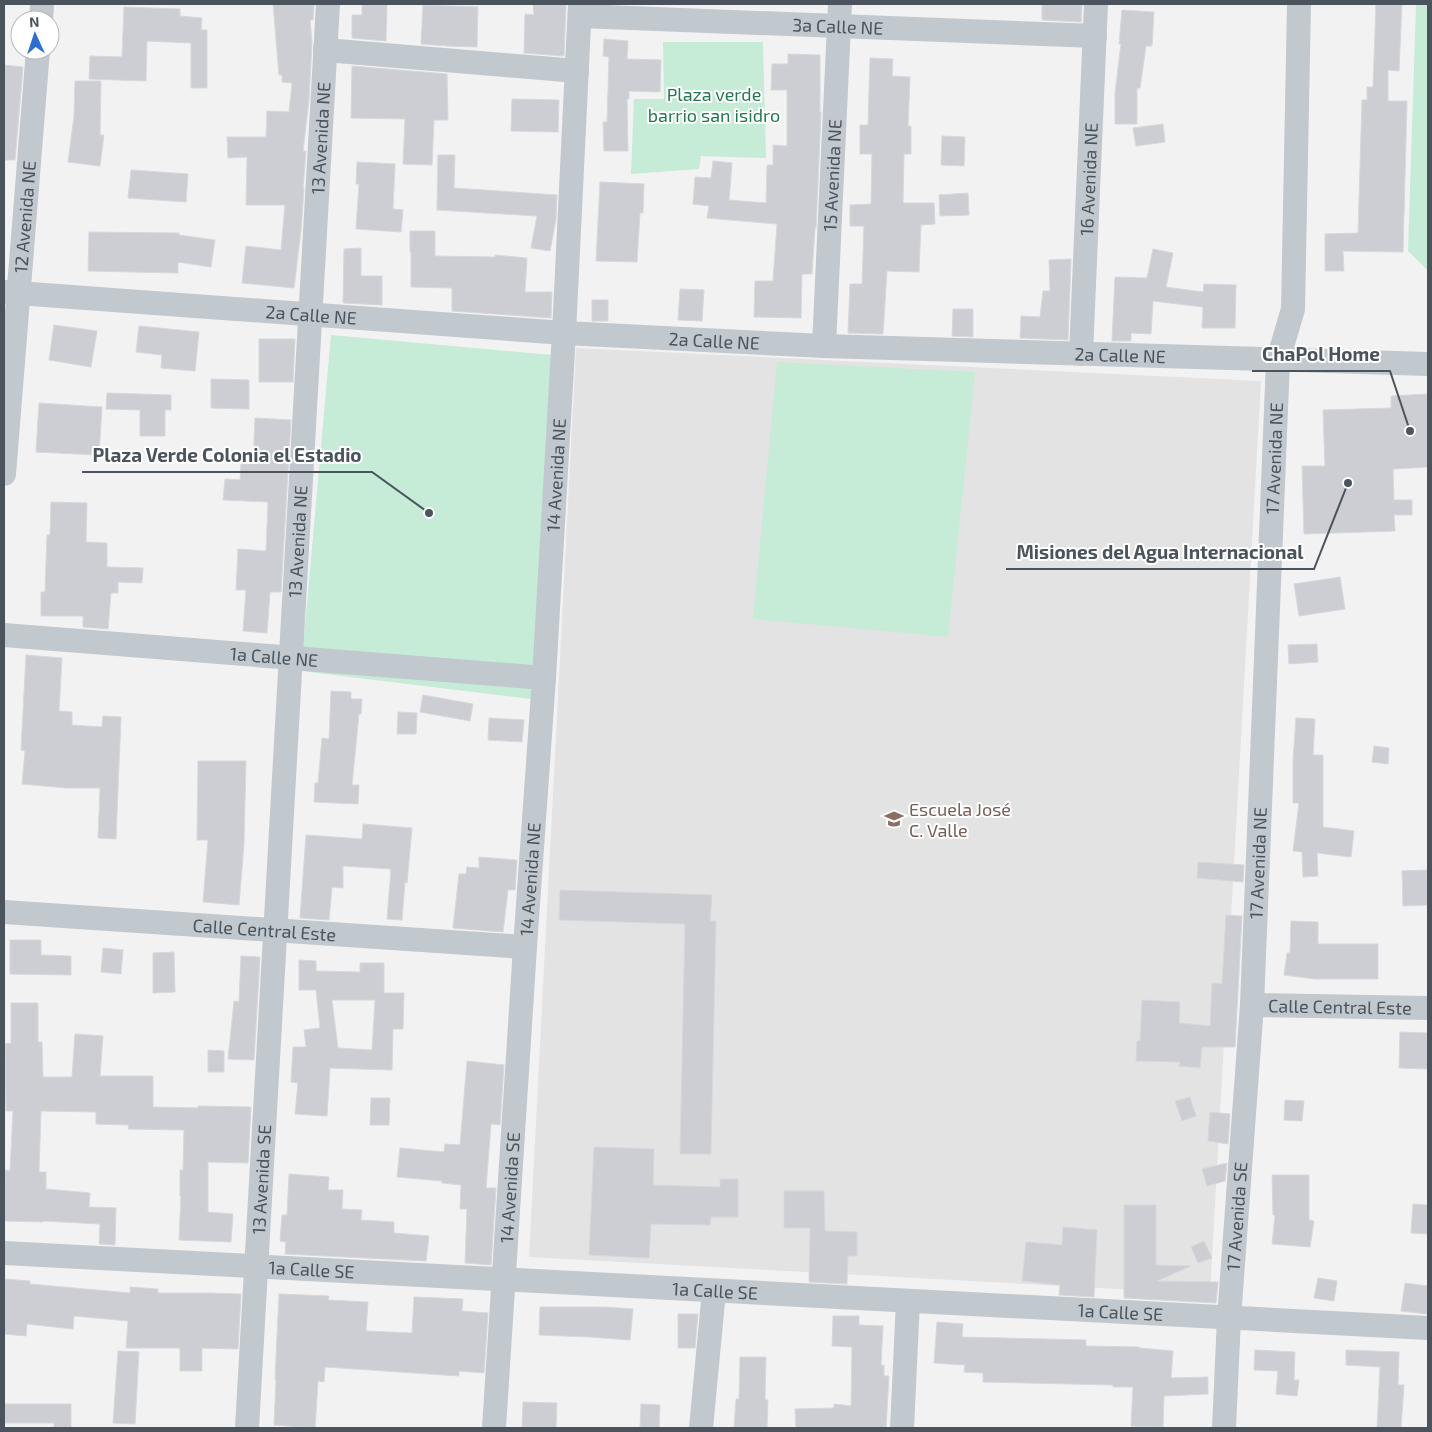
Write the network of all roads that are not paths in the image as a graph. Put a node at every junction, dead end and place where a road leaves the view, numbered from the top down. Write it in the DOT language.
graph roads {
  1 [pos="328,4"];
  2 [pos="1096,4"];
  3 [pos="1299,4"];
  4 [pos="580,10"];
  5 [pos="839,15"];
  6 [pos="1095,36"];
  7 [pos="326,50"];
  8 [pos="37,60"];
  9 [pos="577,71"];
  10 [pos="11,292"];
  11 [pos="310,314"];
  12 [pos="564,333"];
  13 [pos="824,346"];
  14 [pos="1081,354"];
  15 [pos="1278,360"];
  16 [pos="1428,364"];
  17 [pos="4,474"];
  18 [pos="4,635"];
  19 [pos="290,657"];
  20 [pos="544,678"];
  21 [pos="4,912"];
  22 [pos="275,930"];
  23 [pos="525,947"];
  24 [pos="1252,1005"];
  25 [pos="1428,1008"];
  26 [pos="4,1253"];
  27 [pos="256,1267"];
  28 [pos="504,1280"];
  29 [pos="714,1291"];
  30 [pos="908,1301"];
  31 [pos="1229,1318"];
  32 [pos="1428,1328"];
  33 [pos="247,1428"];
  34 [pos="494,1428"];
  35 [pos="702,1428"];
  36 [pos="902,1428"];
  37 [pos="1224,1428"];
  1 -- 7 [label="street, 13 Avenida NE"];
  2 -- 6 [label="street, 16 Avenida NE"];
  3 -- 15 [label="street, 17 Avenida NE"];
  4 -- 5 [label="street, 3a Calle NE"];
  4 -- 9 [label="street, 14 Avenida NE"];
  5 -- 6 [label="street, 3a Calle NE"];
  5 -- 13 [label="street, 15 Avenida NE"];
  6 -- 14 [label="street, 16 Avenida NE"];
  7 -- 9 [label="street"];
  7 -- 11 [label="street, 13 Avenida NE"];
  8 -- 10 [label="street, 12 Avenida NE"];
  9 -- 12 [label="street, 14 Avenida NE"];
  10 -- 11 [label="street, 2a Calle NE"];
  10 -- 17 [label="street, 12 Avenida NE"];
  11 -- 12 [label="street, 2a Calle NE"];
  11 -- 19 [label="street, 13 Avenida NE"];
  12 -- 13 [label="street, 2a Calle NE"];
  12 -- 20 [label="street, 14 Avenida NE"];
  13 -- 14 [label="street, 2a Calle NE"];
  14 -- 15 [label="street, 2a Calle NE"];
  15 -- 16 [label="street, 2a Calle NE"];
  15 -- 24 [label="street, 17 Avenida NE"];
  18 -- 19 [label="street, 1a Calle NE"];
  19 -- 20 [label="street, 1a Calle NE"];
  19 -- 22 [label="street, 13 Avenida NE"];
  20 -- 23 [label="street, 14 Avenida NE"];
  21 -- 22 [label="street, Calle Central Este"];
  22 -- 23 [label="street, Calle Central Este"];
  22 -- 27 [label="street, 13 Avenida SE"];
  23 -- 28 [label="street, 14 Avenida SE"];
  24 -- 25 [label="street, Calle Central Este"];
  24 -- 31 [label="street, 17 Avenida SE"];
  26 -- 27 [label="street, 1a Calle SE"];
  27 -- 28 [label="street, 1a Calle SE"];
  27 -- 33 [label="street, 13 Avenida SE"];
  28 -- 29 [label="street, 1a Calle SE"];
  28 -- 34 [label="street, 14 Avenida SE"];
  29 -- 30 [label="street, 1a Calle SE"];
  29 -- 35 [label="street"];
  30 -- 31 [label="street, 1a Calle SE"];
  30 -- 36 [label="street"];
  31 -- 32 [label="street, 1a Calle SE"];
  31 -- 37 [label="street, 17 Avenida SE"];
}
